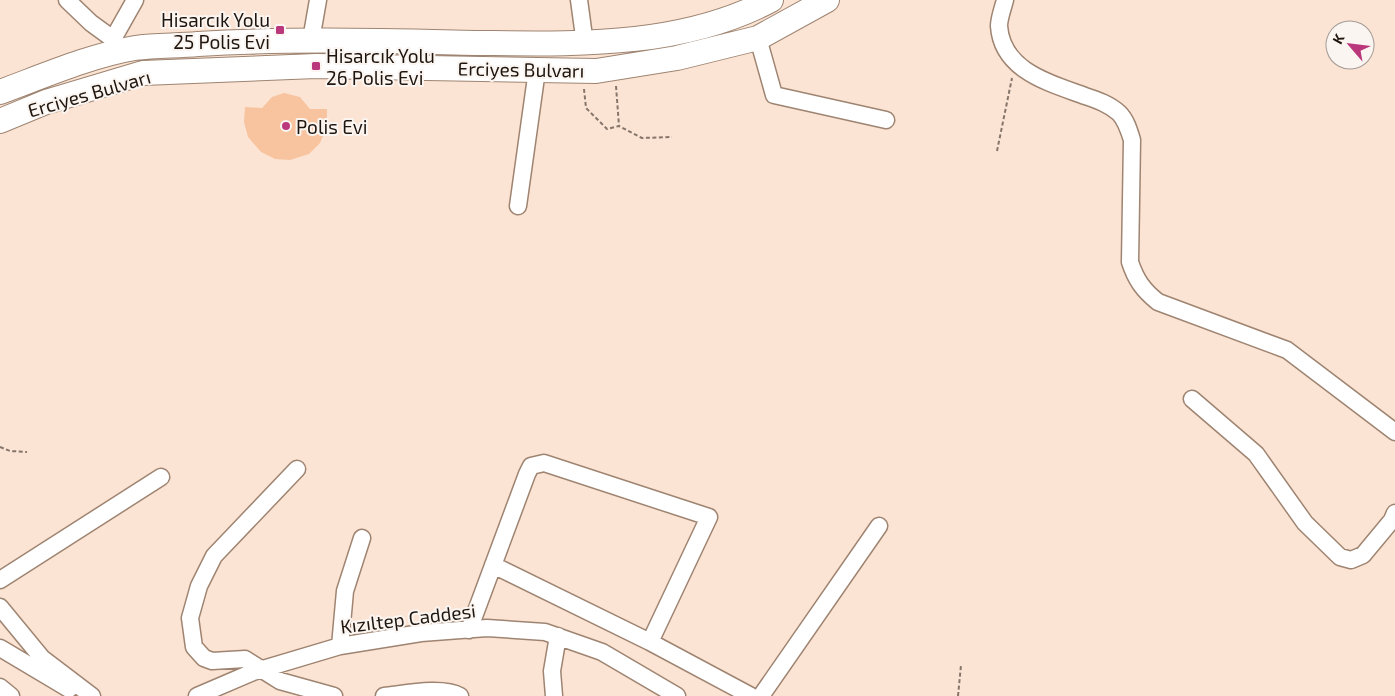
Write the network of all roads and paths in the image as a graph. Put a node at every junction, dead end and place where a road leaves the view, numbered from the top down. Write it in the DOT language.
graph roads {
  1 [pos="67,0"];
  2 [pos="135,0"];
  3 [pos="318,0"];
  4 [pos="579,0"];
  5 [pos="772,0"];
  6 [pos="827,0"];
  7 [pos="1005,0"];
  8 [pos="758,38"];
  9 [pos="311,40"];
  10 [pos="585,44"];
  11 [pos="115,46"];
  12 [pos="1015,62"];
  13 [pos="615,68"];
  14 [pos="537,70"];
  15 [pos="581,71"];
  16 [pos="0,92"];
  17 [pos="886,120"];
  18 [pos="0,121"];
  19 [pos="619,126"];
  20 [pos="672,137"];
  21 [pos="997,151"];
  22 [pos="518,206"];
  23 [pos="1192,399"];
  24 [pos="1395,432"];
  25 [pos="0,447"];
  26 [pos="27,452"];
  27 [pos="297,470"];
  28 [pos="161,477"];
  29 [pos="1395,513"];
  30 [pos="879,526"];
  31 [pos="362,538"];
  32 [pos="493,565"];
  33 [pos="0,580"];
  34 [pos="0,608"];
  35 [pos="469,630"];
  36 [pos="558,636"];
  37 [pos="650,642"];
  38 [pos="340,646"];
  39 [pos="0,648"];
  40 [pos="961,665"];
  41 [pos="263,669"];
  42 [pos="0,687"];
  43 [pos="11,696"];
  44 [pos="84,696"];
  45 [pos="92,696"];
  46 [pos="197,696"];
  47 [pos="334,696"];
  48 [pos="384,696"];
  49 [pos="460,696"];
  50 [pos="554,696"];
  51 [pos="677,696"];
  52 [pos="751,696"];
  53 [pos="761,696"];
  54 [pos="958,696"];
  1 -- 11 [label="street"];
  2 -- 11 [label="street"];
  3 -- 9 [label="street"];
  4 -- 10 [label="street"];
  5 -- 10 [label="highway, Erciyes Bulvarı"];
  6 -- 8 [label="highway, Erciyes Bulvarı"];
  7 -- 12 [label="street"];
  8 -- 13 [label="highway, Erciyes Bulvarı"];
  8 -- 17 [label="street"];
  9 -- 10 [label="highway, Erciyes Bulvarı"];
  9 -- 11 [label="highway, Erciyes Bulvarı"];
  11 -- 16 [label="highway, Erciyes Bulvarı"];
  12 -- 21 [label="path"];
  12 -- 24 [label="street"];
  13 -- 15 [label="highway, Erciyes Bulvarı"];
  13 -- 19 [label="path"];
  14 -- 15 [label="highway, Erciyes Bulvarı"];
  14 -- 18 [label="highway, Erciyes Bulvarı"];
  14 -- 22 [label="street"];
  15 -- 19 [label="path"];
  19 -- 20 [label="path"];
  23 -- 29 [label="street"];
  25 -- 26 [label="path"];
  27 -- 41 [label="street"];
  28 -- 33 [label="street"];
  30 -- 53 [label="street"];
  31 -- 38 [label="street"];
  32 -- 35 [label="street"];
  32 -- 37 [label="street"];
  32 -- 37 [label="street"];
  34 -- 45 [label="street"];
  35 -- 36 [label="street, Kızıltep Caddesi"];
  35 -- 38 [label="street, Kızıltep Caddesi"];
  36 -- 50 [label="street"];
  36 -- 51 [label="street, Kızıltep Caddesi"];
  37 -- 52 [label="street"];
  38 -- 41 [label="street, Kızıltep Caddesi"];
  39 -- 44 [label="street"];
  40 -- 54 [label="path"];
  41 -- 46 [label="street, Kızıltep Caddesi"];
  41 -- 47 [label="street"];
  42 -- 43 [label="street"];
  48 -- 49 [label="street"];
}
